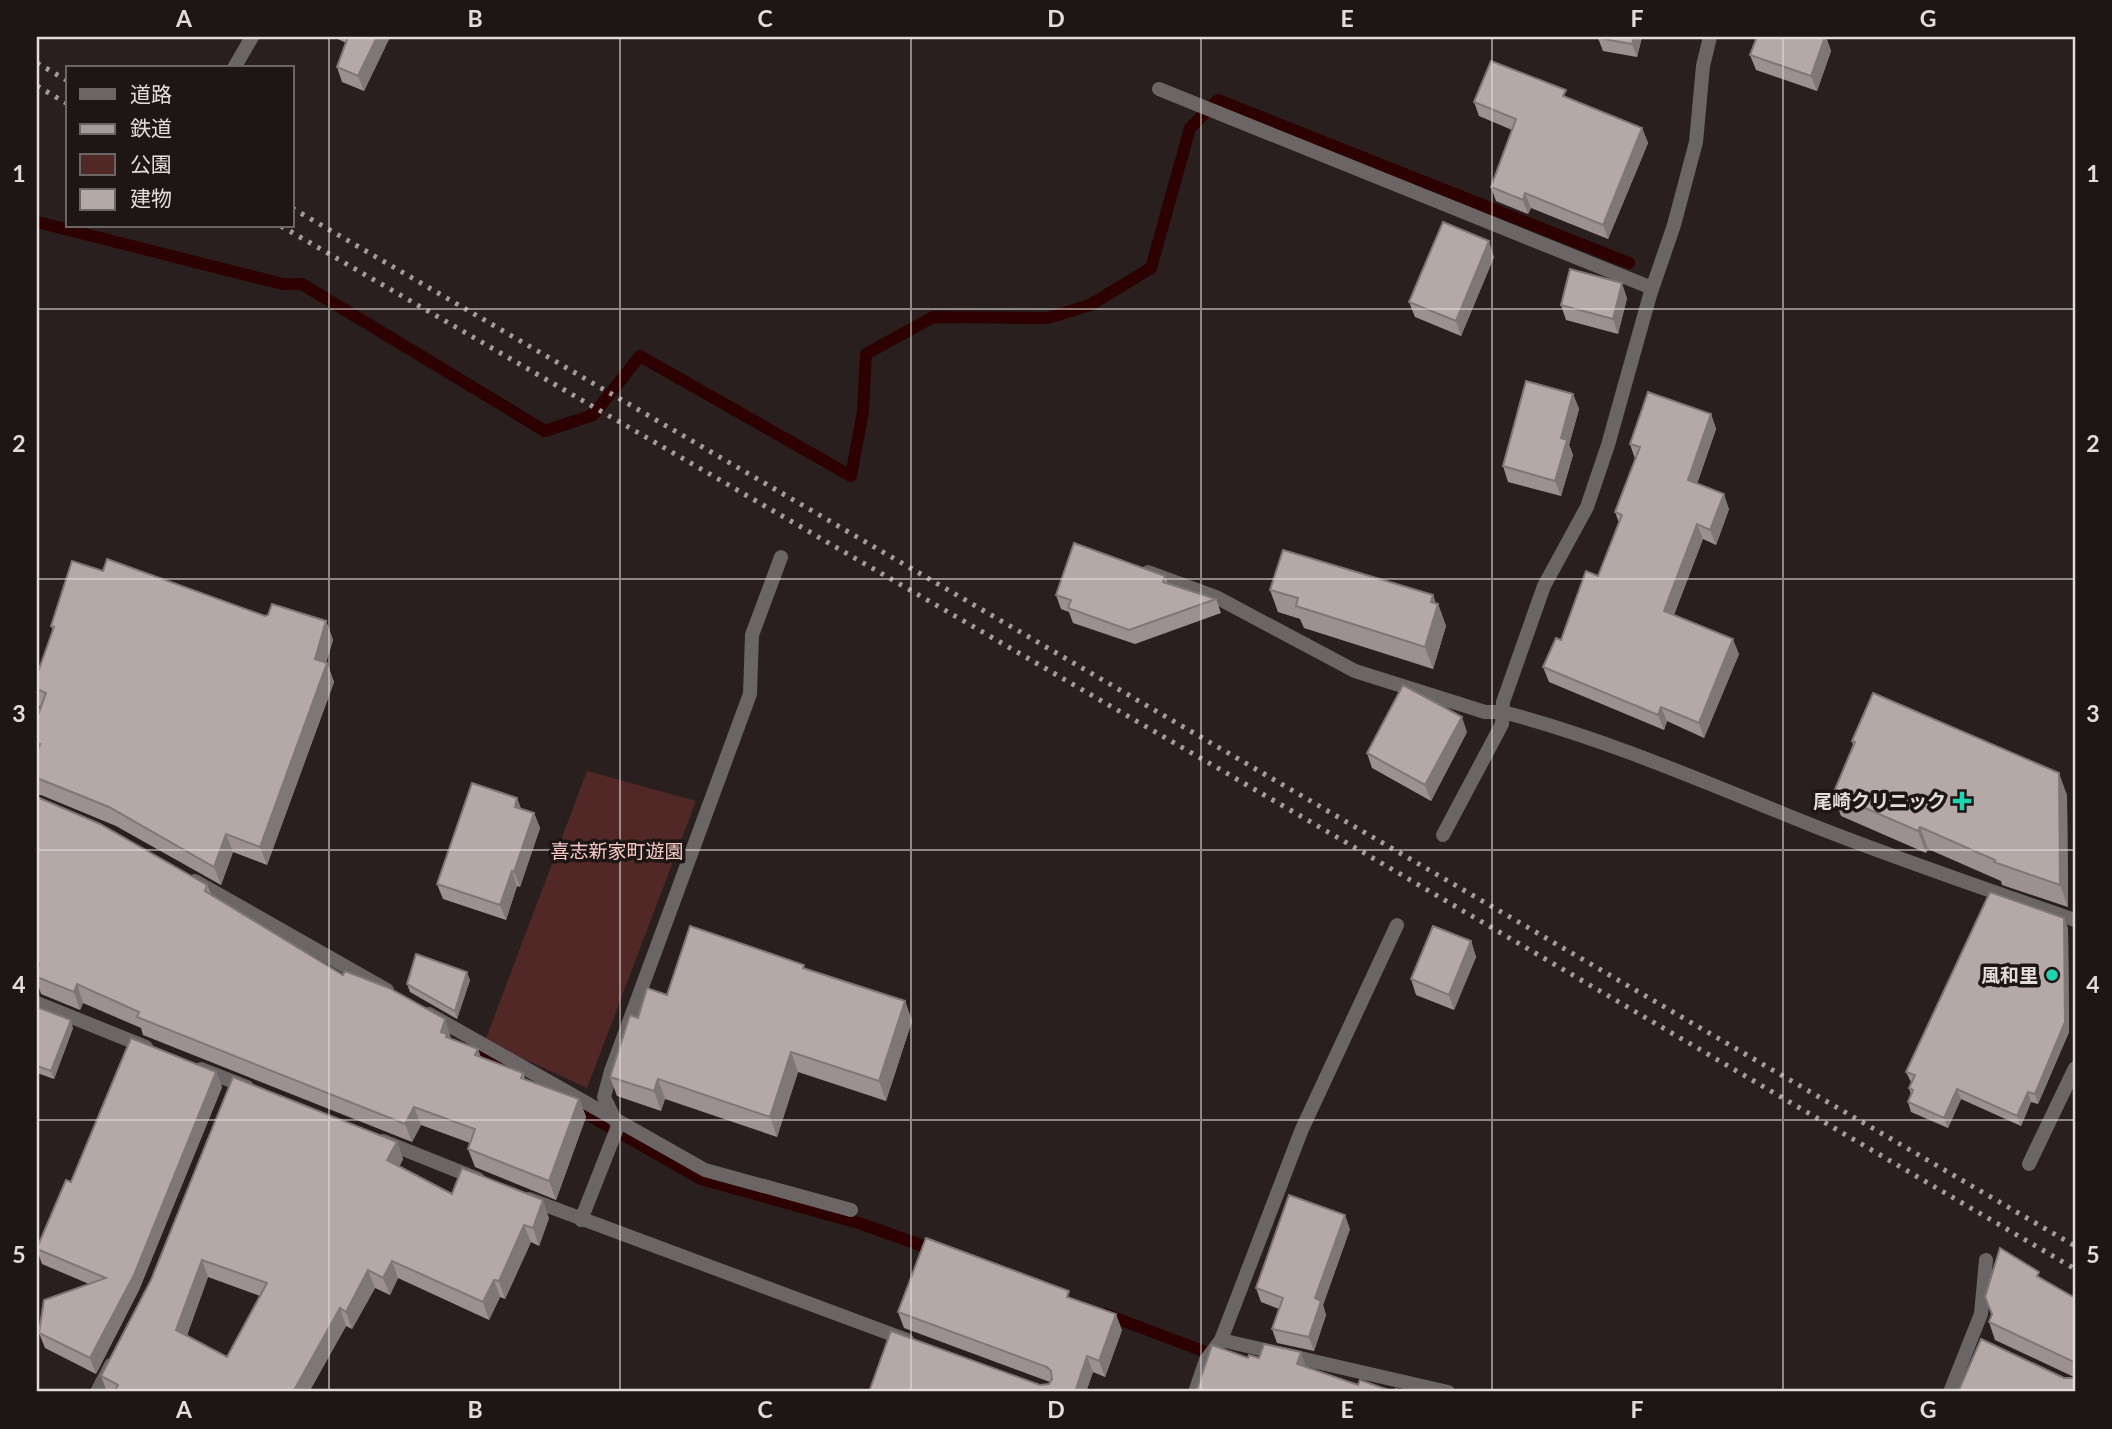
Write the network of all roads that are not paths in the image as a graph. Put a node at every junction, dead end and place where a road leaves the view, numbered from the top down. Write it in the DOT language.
graph roads {
  1 [pos="252,37"];
  2 [pos="1710,37"];
  3 [pos="235,66"];
  4 [pos="1159,89"];
  5 [pos="1652,288"];
  6 [pos="781,557"];
  7 [pos="1130,565"];
  8 [pos="1503,712"];
  9 [pos="1443,835"];
  10 [pos="183,875"];
  11 [pos="2075,919"];
  12 [pos="1397,925"];
  13 [pos="37,1003"];
  14 [pos="160,1052"];
  15 [pos="185,1062"];
  16 [pos="2075,1068"];
  17 [pos="260,1092"];
  18 [pos="616,1122"];
  19 [pos="375,1138"];
  20 [pos="2029,1164"];
  21 [pos="491,1184"];
  22 [pos="517,1194"];
  23 [pos="851,1210"];
  24 [pos="581,1220"];
  25 [pos="1986,1260"];
  26 [pos="919,1344"];
  27 [pos="1214,1350"];
  28 [pos="116,1355"];
  29 [pos="97,1392"];
  30 [pos="1195,1392"];
  31 [pos="1448,1392"];
  32 [pos="1950,1392"];
  1 -- 3 [label="street"];
  2 -- 5 [label="street"];
  4 -- 5 [label="street"];
  5 -- 8 [label="street"];
  6 -- 18 [label="street"];
  7 -- 8 [label="street"];
  8 -- 9 [label="street"];
  8 -- 11 [label="street"];
  10 -- 18 [label="street"];
  12 -- 27 [label="street"];
  13 -- 14 [label="street"];
  15 -- 17 [label="street"];
  16 -- 20 [label="street"];
  18 -- 23 [label="street"];
  18 -- 24 [label="street"];
  19 -- 21 [label="street"];
  22 -- 24 [label="street"];
  24 -- 26 [label="street"];
  25 -- 32 [label="street"];
  27 -- 30 [label="street"];
  27 -- 31 [label="street"];
  28 -- 29 [label="street"];
}
